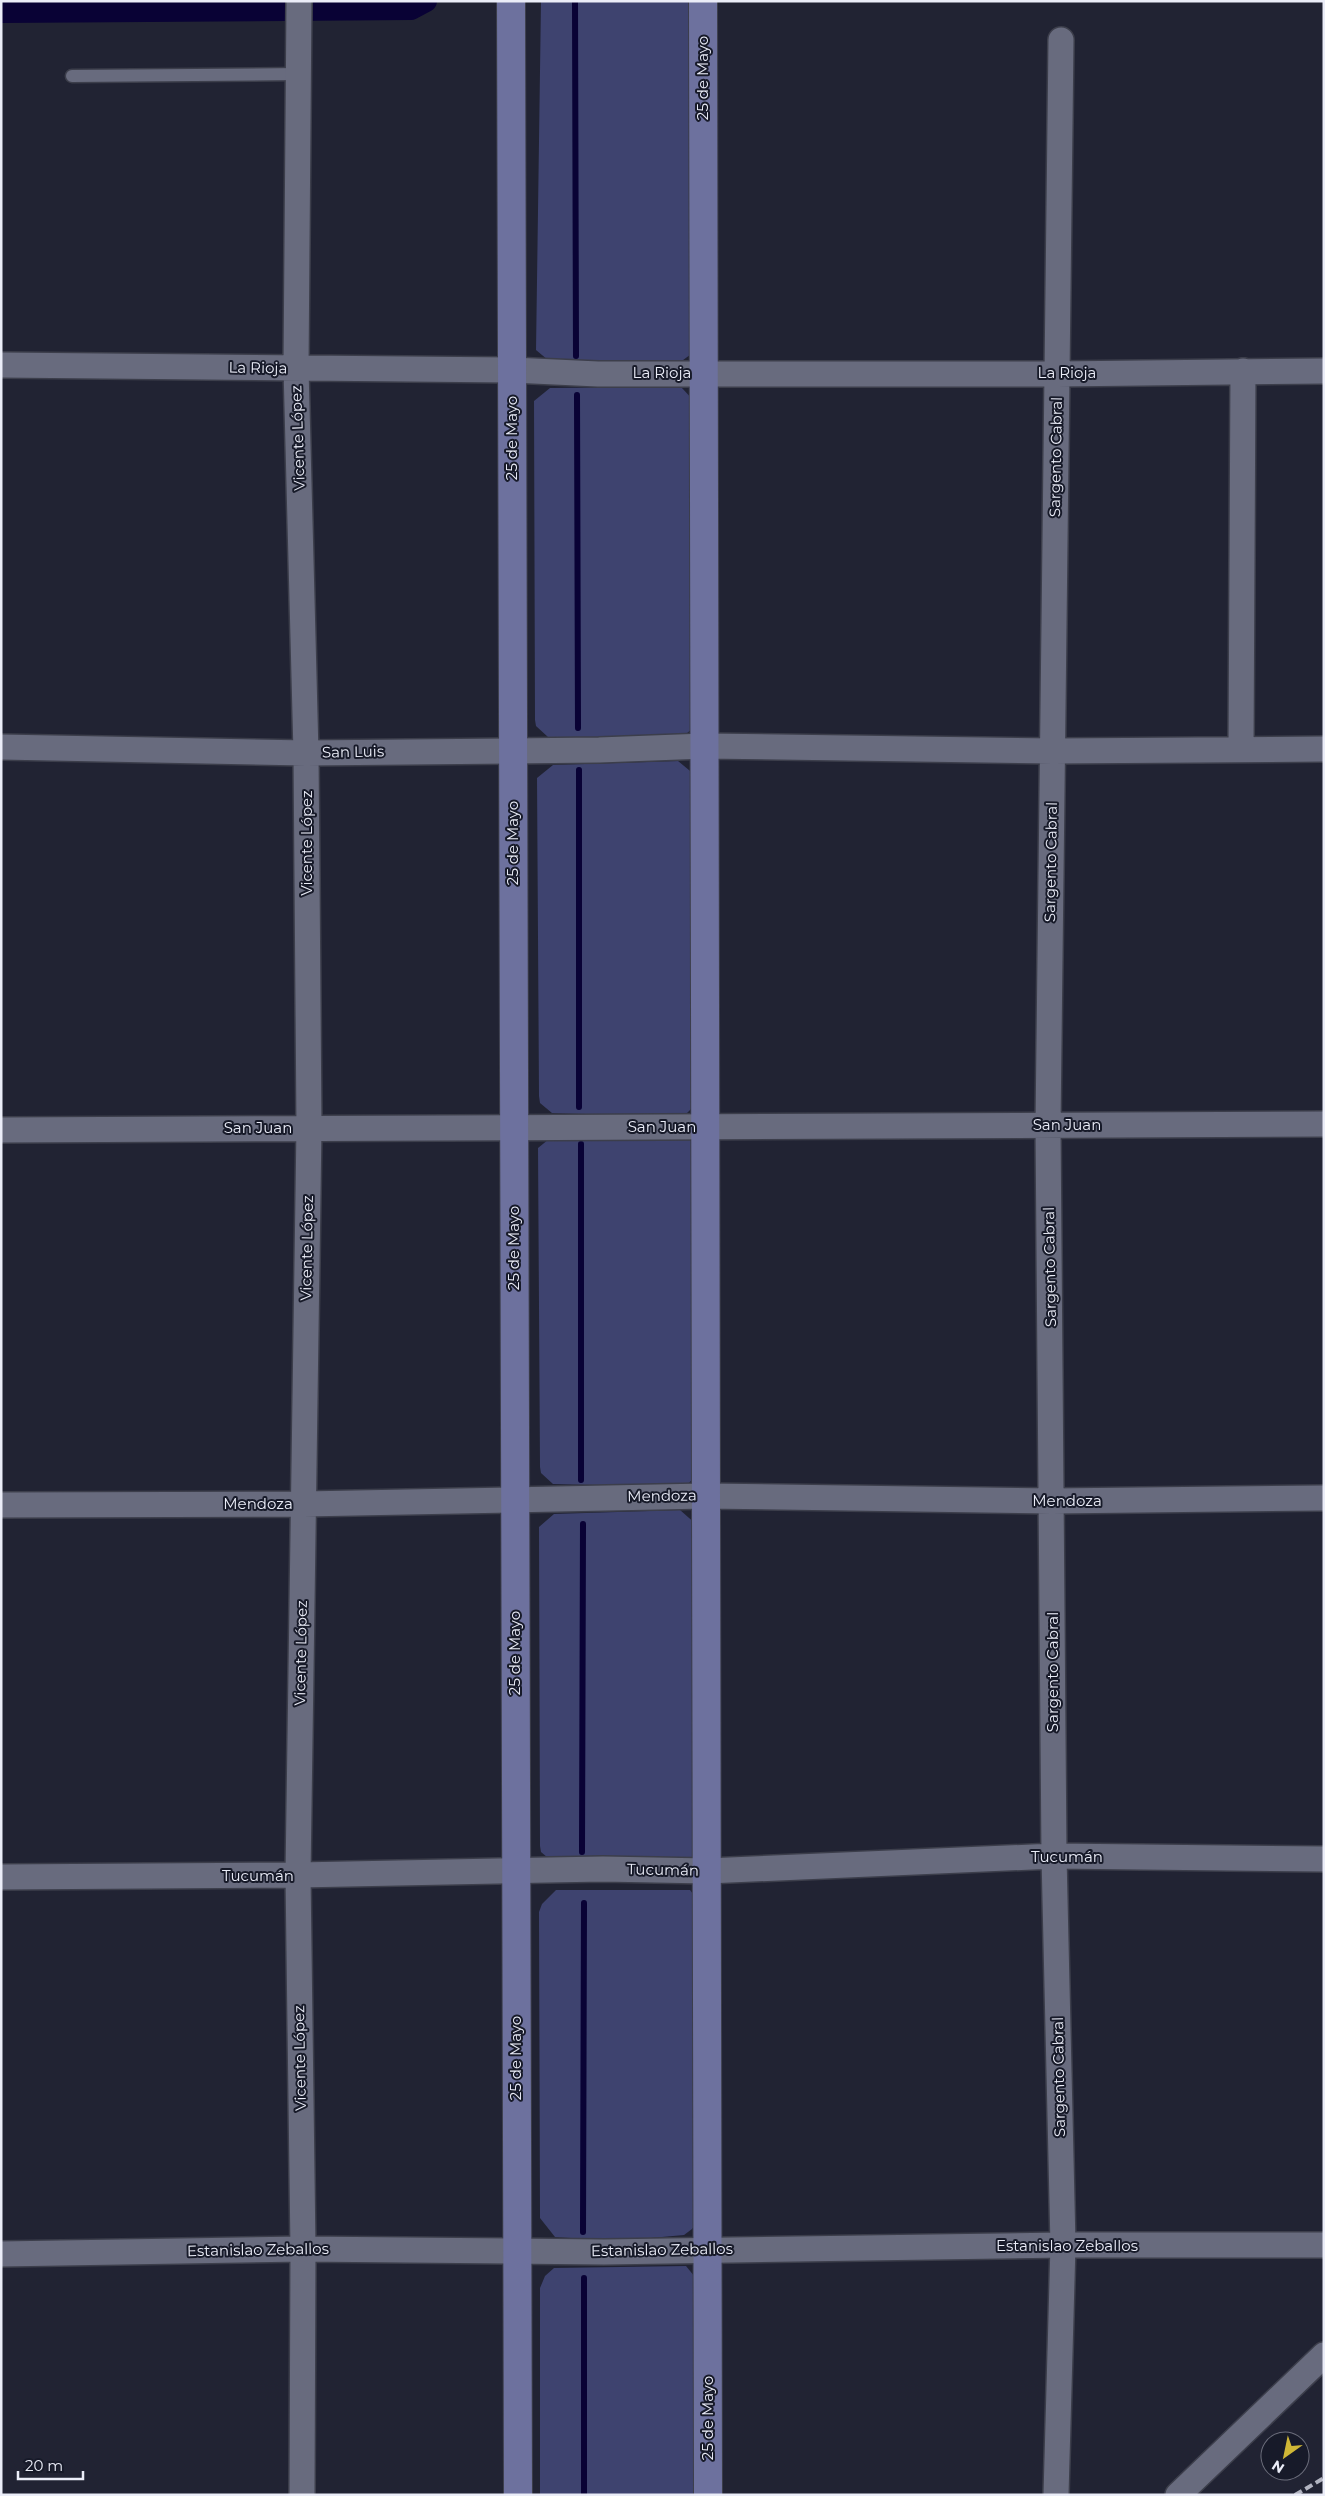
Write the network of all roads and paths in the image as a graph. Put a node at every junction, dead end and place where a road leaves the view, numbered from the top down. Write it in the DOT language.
graph roads {
  1 [pos="299,1"];
  2 [pos="511,1"];
  3 [pos="703,14"];
  4 [pos="1061,40"];
  5 [pos="299,74"];
  6 [pos="72,76"];
  7 [pos="1,365"];
  8 [pos="296,368"];
  9 [pos="512,370"];
  10 [pos="1324,370"];
  11 [pos="1243,371"];
  12 [pos="704,373"];
  13 [pos="1057,374"];
  14 [pos="704,746"];
  15 [pos="1,747"];
  16 [pos="1241,749"];
  17 [pos="1324,749"];
  18 [pos="513,750"];
  19 [pos="1053,751"];
  20 [pos="306,752"];
  21 [pos="1324,1124"];
  22 [pos="1048,1126"];
  23 [pos="309,1127"];
  24 [pos="705,1127"];
  25 [pos="514,1128"];
  26 [pos="1,1130"];
  27 [pos="706,1496"];
  28 [pos="515,1498"];
  29 [pos="1324,1498"];
  30 [pos="1052,1501"];
  31 [pos="304,1504"];
  32 [pos="1,1505"];
  33 [pos="1054,1856"];
  34 [pos="1324,1859"];
  35 [pos="516,1871"];
  36 [pos="707,1871"];
  37 [pos="298,1876"];
  38 [pos="1,1877"];
  39 [pos="1063,2245"];
  40 [pos="1324,2245"];
  41 [pos="303,2249"];
  42 [pos="708,2249"];
  43 [pos="517,2252"];
  44 [pos="1,2254"];
  45 [pos="1324,2355"];
  46 [pos="302,2495"];
  47 [pos="518,2495"];
  48 [pos="708,2495"];
  49 [pos="1056,2495"];
  50 [pos="1178,2495"];
  1 -- 5 [label="street, Vicente López"];
  2 -- 9 [label="street, 25 de Mayo"];
  3 -- 12 [label="street, 25 de Mayo"];
  4 -- 13 [label="street, Sargento Cabral"];
  5 -- 6 [label="lane"];
  5 -- 8 [label="street, Vicente López"];
  7 -- 8 [label="street, La Rioja"];
  8 -- 9 [label="street, La Rioja"];
  8 -- 20 [label="street, Vicente López"];
  9 -- 12 [label="street, La Rioja"];
  9 -- 18 [label="street, 25 de Mayo"];
  10 -- 11 [label="street, La Rioja"];
  11 -- 13 [label="street, La Rioja"];
  11 -- 16 [label="street"];
  12 -- 13 [label="street, La Rioja"];
  12 -- 14 [label="street, 25 de Mayo"];
  13 -- 19 [label="street, Sargento Cabral"];
  14 -- 18 [label="street, San Luis"];
  14 -- 19 [label="street, San Luis"];
  14 -- 24 [label="street, 25 de Mayo"];
  15 -- 20 [label="street, San Luis"];
  16 -- 17 [label="street, San Luis"];
  16 -- 19 [label="street, San Luis"];
  18 -- 20 [label="street, San Luis"];
  18 -- 25 [label="street, 25 de Mayo"];
  19 -- 22 [label="street, Sargento Cabral"];
  20 -- 23 [label="street, Vicente López"];
  21 -- 22 [label="street, San Juan"];
  22 -- 24 [label="street, San Juan"];
  22 -- 30 [label="street, Sargento Cabral"];
  23 -- 25 [label="street, San Juan"];
  23 -- 26 [label="street, San Juan"];
  23 -- 31 [label="street, Vicente López"];
  24 -- 25 [label="street, San Juan"];
  24 -- 27 [label="street, 25 de Mayo"];
  25 -- 28 [label="street, 25 de Mayo"];
  27 -- 28 [label="street, Mendoza"];
  27 -- 30 [label="street, Mendoza"];
  27 -- 36 [label="street, 25 de Mayo"];
  28 -- 31 [label="street, Mendoza"];
  28 -- 35 [label="street, 25 de Mayo"];
  29 -- 30 [label="street, Mendoza"];
  30 -- 33 [label="street, Sargento Cabral"];
  31 -- 32 [label="street, Mendoza"];
  31 -- 37 [label="street, Vicente López"];
  33 -- 34 [label="street, Tucumán"];
  33 -- 36 [label="street, Tucumán"];
  33 -- 39 [label="street, Sargento Cabral"];
  35 -- 36 [label="street, Tucumán"];
  35 -- 37 [label="street, Tucumán"];
  35 -- 43 [label="street, 25 de Mayo"];
  36 -- 42 [label="street, 25 de Mayo"];
  37 -- 38 [label="street, Tucumán"];
  37 -- 41 [label="street, Vicente López"];
  39 -- 40 [label="street, Estanislao Zeballos"];
  39 -- 42 [label="street, Estanislao Zeballos"];
  39 -- 49 [label="street, Sargento Cabral"];
  41 -- 43 [label="street, Estanislao Zeballos"];
  41 -- 44 [label="street, Estanislao Zeballos"];
  41 -- 46 [label="street, Vicente López"];
  42 -- 43 [label="street, Estanislao Zeballos"];
  42 -- 48 [label="street, 25 de Mayo"];
  43 -- 47 [label="street, 25 de Mayo"];
  45 -- 50 [label="street"];
}
